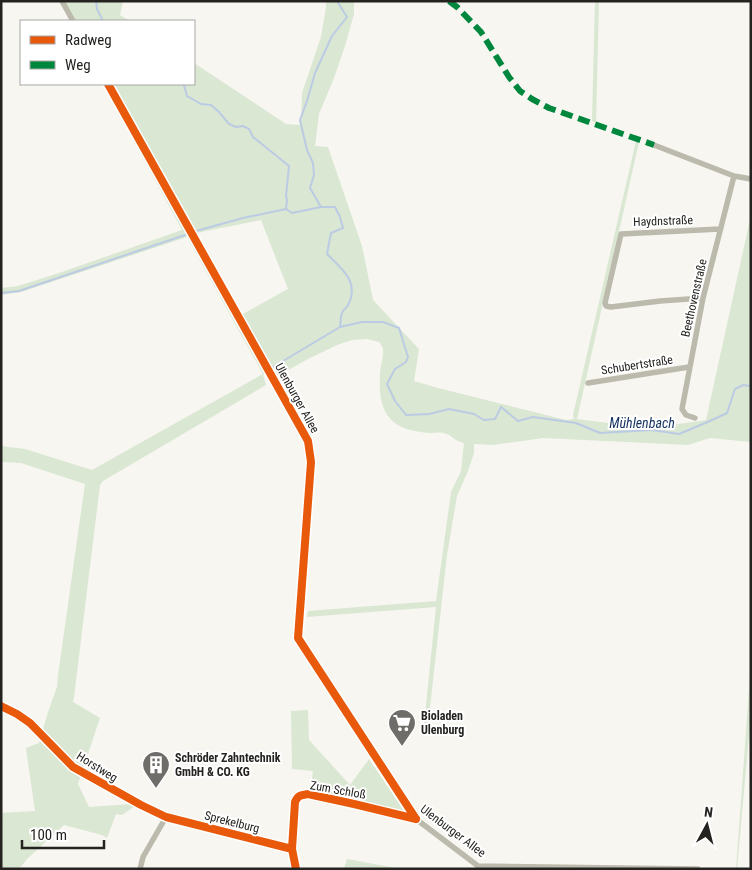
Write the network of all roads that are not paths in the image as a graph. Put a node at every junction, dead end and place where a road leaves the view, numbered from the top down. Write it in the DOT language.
graph roads {
  1 [pos="62,1"];
  2 [pos="72,20"];
  3 [pos="109,85"];
  4 [pos="654,145"];
  5 [pos="734,176"];
  6 [pos="751,179"];
  7 [pos="720,229"];
  8 [pos="703,298"];
  9 [pos="689,367"];
  10 [pos="588,383"];
  11 [pos="695,418"];
  12 [pos="1,706"];
  13 [pos="166,817"];
  14 [pos="416,818"];
  15 [pos="292,849"];
  16 [pos="478,867"];
  17 [pos="544,868"];
  18 [pos="140,869"];
  19 [pos="296,869"];
  20 [pos="698,869"];
  1 -- 2 [label="street"];
  3 -- 14 [label="street, Ulenburger Allee"];
  4 -- 5 [label="street"];
  5 -- 6 [label="street"];
  5 -- 7 [label="street, Beethovenstraße"];
  7 -- 8 [label="street, Beethovenstraße"];
  7 -- 8 [label="street, Haydnstraße"];
  8 -- 9 [label="street, Beethovenstraße"];
  9 -- 10 [label="street, Schubertstraße"];
  9 -- 11 [label="street, Beethovenstraße"];
  12 -- 13 [label="street, Horstweg"];
  13 -- 15 [label="street, Sprekelburg"];
  13 -- 18 [label="street"];
  14 -- 15 [label="street, Zum Schloß"];
  14 -- 16 [label="street, Ulenburger Allee"];
  15 -- 19 [label="street, Zum Schloß"];
  16 -- 17 [label="street, Ulenburger Allee"];
  17 -- 20 [label="street, Ulenburger Allee"];
}
